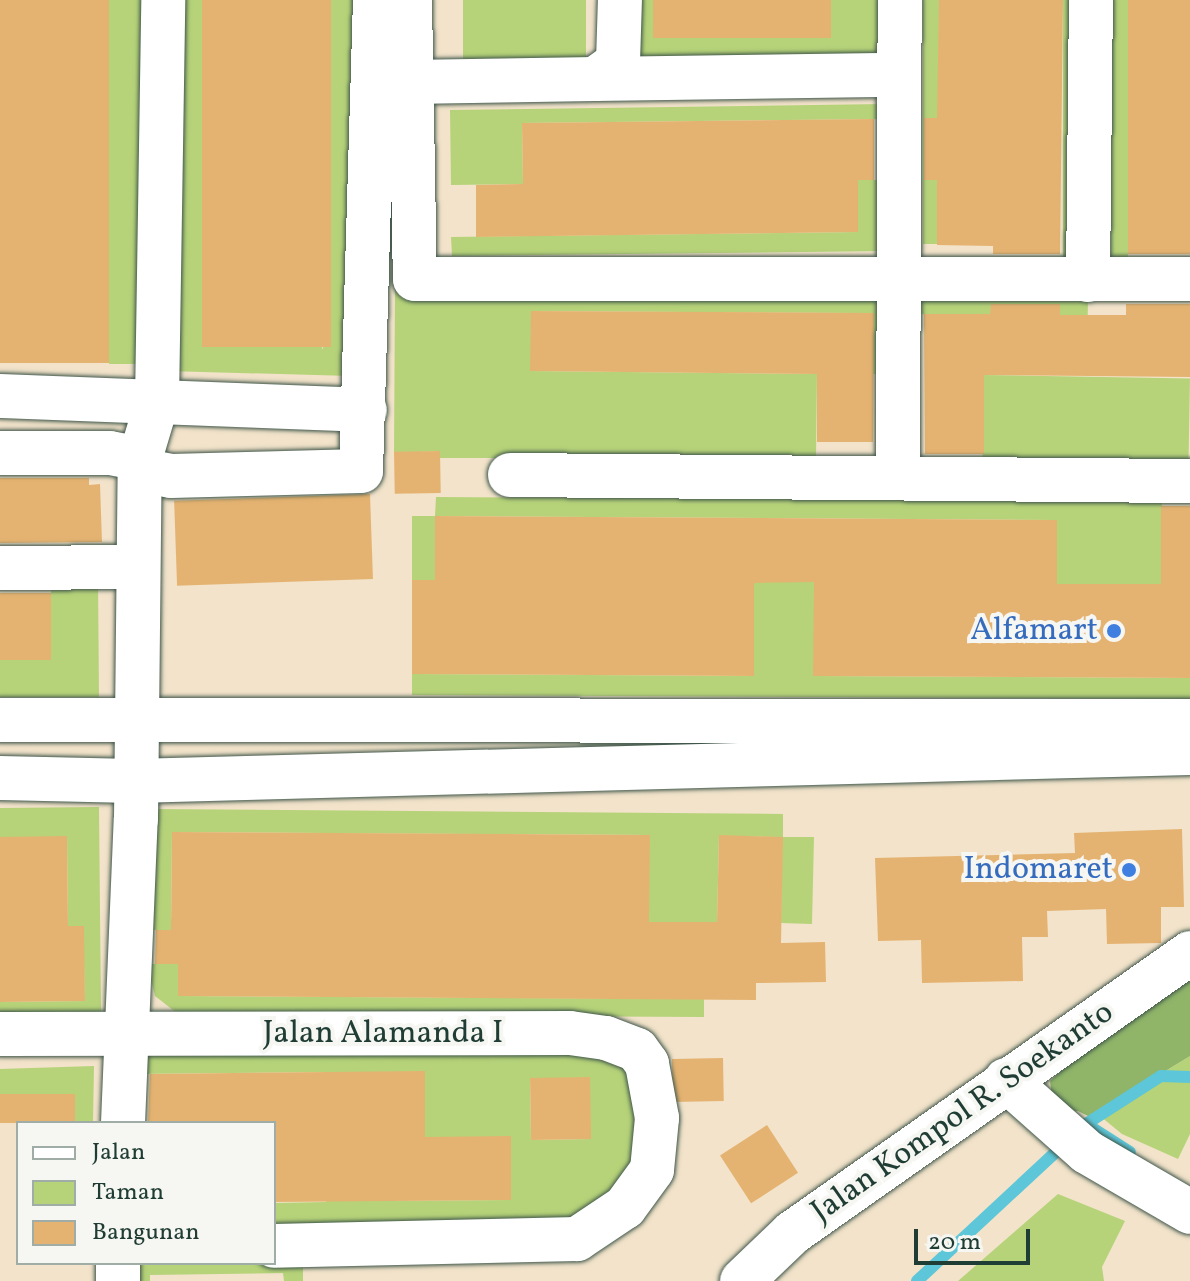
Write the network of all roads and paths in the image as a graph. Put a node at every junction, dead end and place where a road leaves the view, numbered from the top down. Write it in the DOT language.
graph roads {
  1 [pos="163,0"];
  2 [pos="375,0"];
  3 [pos="410,0"];
  4 [pos="620,0"];
  5 [pos="900,0"];
  6 [pos="1091,0"];
  7 [pos="899,75"];
  8 [pos="595,79"];
  9 [pos="409,82"];
  10 [pos="1190,279"];
  11 [pos="899,280"];
  12 [pos="1088,280"];
  13 [pos="0,396"];
  14 [pos="157,402"];
  15 [pos="365,410"];
  16 [pos="0,453"];
  17 [pos="140,459"];
  18 [pos="510,475"];
  19 [pos="898,478"];
  20 [pos="1190,481"];
  21 [pos="136,567"];
  22 [pos="0,568"];
  23 [pos="0,720"];
  24 [pos="1190,721"];
  25 [pos="134,723"];
  26 [pos="1190,753"];
  27 [pos="0,778"];
  28 [pos="134,781"];
  29 [pos="1190,953"];
  30 [pos="0,1034"];
  31 [pos="127,1035"];
  32 [pos="1006,1080"];
  33 [pos="123,1121"];
  34 [pos="1190,1212"];
  35 [pos="276,1246"];
  36 [pos="742,1281"];
  1 -- 14 [label="street"];
  2 -- 15 [label="street"];
  3 -- 9 [label="street"];
  4 -- 8 [label="street"];
  5 -- 7 [label="street"];
  6 -- 12 [label="street"];
  7 -- 8 [label="street"];
  7 -- 11 [label="street"];
  8 -- 9 [label="street"];
  9 -- 11 [label="street"];
  10 -- 12 [label="street"];
  11 -- 12 [label="street"];
  11 -- 19 [label="street"];
  13 -- 14 [label="street"];
  14 -- 15 [label="street"];
  14 -- 17 [label="street"];
  15 -- 17 [label="street"];
  16 -- 17 [label="street"];
  17 -- 21 [label="street"];
  18 -- 19 [label="street"];
  19 -- 20 [label="street"];
  21 -- 22 [label="street"];
  21 -- 25 [label="street"];
  23 -- 25 [label="street"];
  24 -- 25 [label="street"];
  25 -- 28 [label="street"];
  26 -- 28 [label="street"];
  27 -- 28 [label="street"];
  28 -- 31 [label="street"];
  29 -- 32 [label="street, Jalan Kompol R. Soekanto"];
  30 -- 31 [label="street, Jalan Alamanda I"];
  31 -- 33 [label="street"];
  31 -- 35 [label="street, Jalan Alamanda I"];
  32 -- 34 [label="street"];
  32 -- 36 [label="street, Jalan Kompol R. Soekanto"];
}
